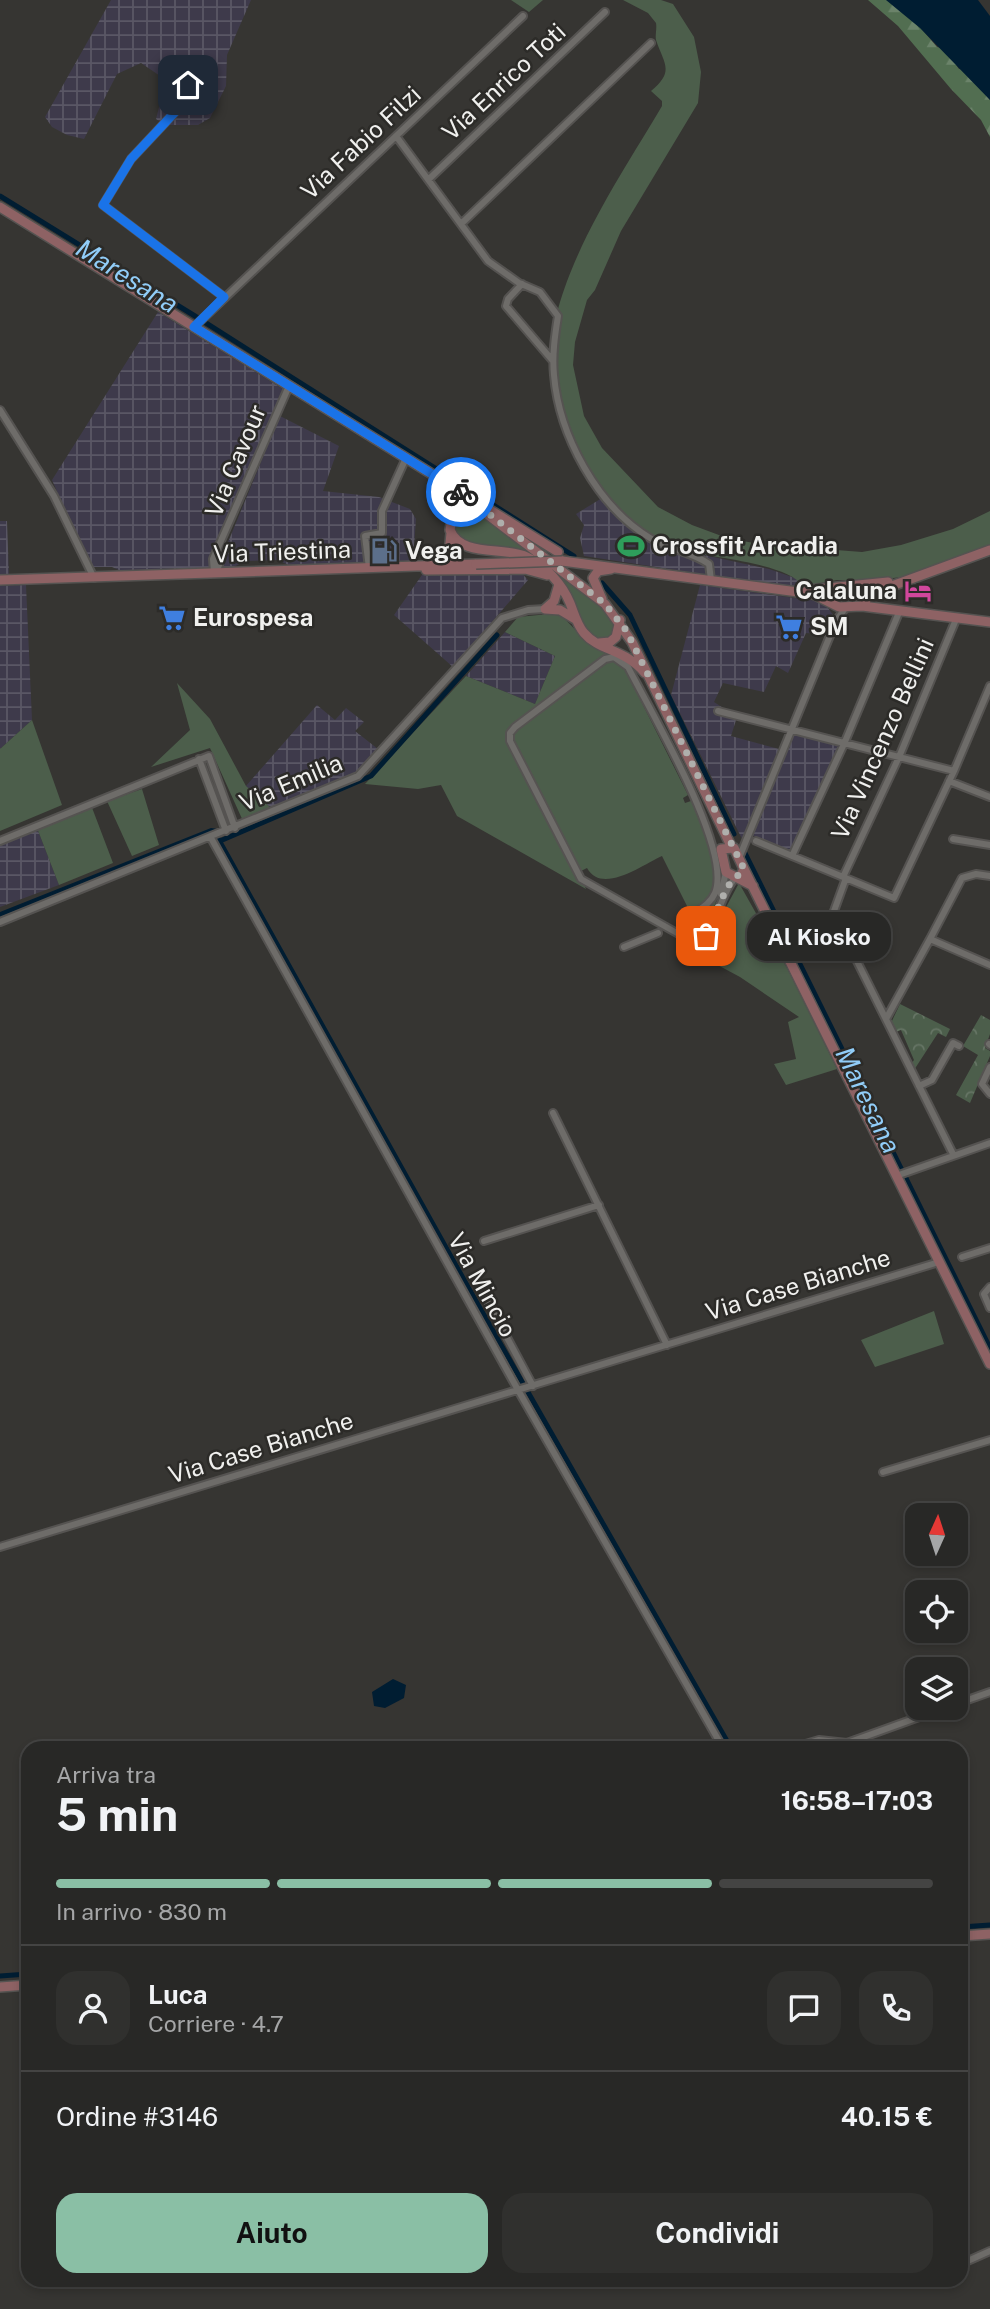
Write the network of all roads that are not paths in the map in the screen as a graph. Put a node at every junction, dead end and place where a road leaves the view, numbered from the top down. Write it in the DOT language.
graph roads {
  1 [pos="605,12"];
  2 [pos="523,16"];
  3 [pos="651,43"];
  4 [pos="188,85"];
  5 [pos="396,136"];
  6 [pos="429,179"];
  7 [pos="0,207"];
  8 [pos="462,223"];
  9 [pos="522,284"];
  10 [pos="224,297"];
  11 [pos="195,326"];
  12 [pos="553,361"];
  13 [pos="289,386"];
  14 [pos="0,410"];
  15 [pos="405,458"];
  16 [pos="440,481"];
  17 [pos="484,511"];
  18 [pos="454,517"];
  19 [pos="451,533"];
  20 [pos="990,550"];
  21 [pos="582,562"];
  22 [pos="436,565"];
  23 [pos="393,567"];
  24 [pos="369,568"];
  25 [pos="631,568"];
  26 [pos="215,575"];
  27 [pos="94,578"];
  28 [pos="0,580"];
  29 [pos="711,580"];
  30 [pos="556,581"];
  31 [pos="903,581"];
  32 [pos="864,584"];
  33 [pos="835,586"];
  34 [pos="796,592"];
  35 [pos="870,595"];
  36 [pos="832,602"];
  37 [pos="605,604"];
  38 [pos="862,606"];
  39 [pos="881,606"];
  40 [pos="846,607"];
  41 [pos="900,608"];
  42 [pos="545,609"];
  43 [pos="957,617"];
  44 [pos="577,620"];
  45 [pos="620,620"];
  46 [pos="836,621"];
  47 [pos="990,622"];
  48 [pos="597,643"];
  49 [pos="652,681"];
  50 [pos="990,686"];
  51 [pos="718,711"];
  52 [pos="790,730"];
  53 [pos="844,744"];
  54 [pos="899,757"];
  55 [pos="199,760"];
  56 [pos="954,771"];
  57 [pos="949,781"];
  58 [pos="990,797"];
  59 [pos="715,809"];
  60 [pos="235,828"];
  61 [pos="226,831"];
  62 [pos="215,836"];
  63 [pos="746,839"];
  64 [pos="953,839"];
  65 [pos="0,841"];
  66 [pos="756,841"];
  67 [pos="990,845"];
  68 [pos="733,847"];
  69 [pos="721,849"];
  70 [pos="792,856"];
  71 [pos="739,858"];
  72 [pos="726,872"];
  73 [pos="739,875"];
  74 [pos="990,876"];
  75 [pos="844,877"];
  76 [pos="720,903"];
  77 [pos="0,922"];
  78 [pos="658,933"];
  79 [pos="684,937"];
  80 [pos="930,939"];
  81 [pos="624,947"];
  82 [pos="990,965"];
  83 [pos="886,1019"];
  84 [pos="960,1046"];
  85 [pos="990,1067"];
  86 [pos="919,1086"];
  87 [pos="990,1094"];
  88 [pos="553,1113"];
  89 [pos="990,1143"];
  90 [pos="953,1154"];
  91 [pos="898,1175"];
  92 [pos="599,1205"];
  93 [pos="484,1241"];
  94 [pos="990,1248"];
  95 [pos="962,1257"];
  96 [pos="939,1262"];
  97 [pos="990,1287"];
  98 [pos="489,1304"];
  99 [pos="990,1308"];
  100 [pos="667,1345"];
  101 [pos="990,1364"];
  102 [pos="526,1388"];
  103 [pos="990,1440"];
  104 [pos="883,1472"];
  105 [pos="0,1546"];
  106 [pos="990,1692"];
  107 [pos="968,1700"];
  108 [pos="911,1720"];
  109 [pos="719,1741"];
  110 [pos="853,1741"];
  111 [pos="990,1934"];
  112 [pos="968,1936"];
  113 [pos="21,1986"];
  114 [pos="0,1987"];
  115 [pos="990,2251"];
  116 [pos="968,2261"];
  1 -- 6 [label="street, Via Enrico Toti"];
  2 -- 5 [label="street, Via Fabio Filzi"];
  3 -- 8 [label="street"];
  4 -- 10 [label="street"];
  5 -- 6 [label="street"];
  5 -- 10 [label="street, Via Fabio Filzi"];
  6 -- 8 [label="street"];
  7 -- 11 [label="street"];
  8 -- 9 [label="street"];
  9 -- 12 [label="street"];
  9 -- 12 [label="street"];
  10 -- 11 [label="street, Via Fabio Filzi"];
  11 -- 13 [label="street"];
  12 -- 29 [label="street"];
  13 -- 15 [label="street"];
  13 -- 26 [label="street, Via Cavour"];
  14 -- 27 [label="street"];
  15 -- 16 [label="street"];
  15 -- 24 [label="street"];
  16 -- 17 [label="street"];
  16 -- 18 [label="street"];
  17 -- 18 [label="street"];
  17 -- 21 [label="street"];
  17 -- 37 [label="street"];
  18 -- 19 [label="street"];
  19 -- 22 [label="street"];
  19 -- 30 [label="street"];
  20 -- 31 [label="street"];
  21 -- 22 [label="street, Via Triestina, bridge"];
  21 -- 25 [label="street, Via Triestina"];
  22 -- 23 [label="street, Via Triestina"];
  23 -- 24 [label="street, Via Triestina"];
  23 -- 30 [label="street"];
  24 -- 26 [label="street, Via Triestina"];
  25 -- 29 [label="street"];
  25 -- 37 [label="street"];
  26 -- 27 [label="street, Via Triestina"];
  27 -- 28 [label="street, Via Triestina"];
  29 -- 34 [label="street"];
  30 -- 42 [label="street"];
  30 -- 44 [label="street"];
  31 -- 32 [label="street"];
  31 -- 35 [label="street"];
  32 -- 33 [label="street"];
  32 -- 35 [label="street"];
  33 -- 34 [label="street"];
  33 -- 36 [label="street"];
  34 -- 36 [label="street"];
  35 -- 38 [label="street"];
  35 -- 39 [label="street"];
  36 -- 40 [label="street"];
  36 -- 46 [label="street"];
  37 -- 45 [label="street"];
  38 -- 39 [label="street"];
  38 -- 40 [label="street"];
  39 -- 41 [label="street"];
  40 -- 46 [label="street"];
  41 -- 43 [label="street"];
  41 -- 53 [label="street"];
  42 -- 44 [label="street"];
  42 -- 60 [label="street, Via Emilia"];
  43 -- 47 [label="street"];
  43 -- 54 [label="street, Via Vincenzo Bellini"];
  44 -- 48 [label="street"];
  45 -- 48 [label="street"];
  45 -- 49 [label="street"];
  46 -- 52 [label="street"];
  48 -- 49 [label="street"];
  49 -- 59 [label="street"];
  50 -- 56 [label="street"];
  51 -- 52 [label="street"];
  52 -- 53 [label="street"];
  52 -- 63 [label="street"];
  53 -- 54 [label="street"];
  53 -- 70 [label="street"];
  54 -- 56 [label="street"];
  54 -- 75 [label="street, Via Vincenzo Bellini"];
  55 -- 60 [label="street"];
  55 -- 61 [label="street"];
  55 -- 65 [label="street"];
  56 -- 57 [label="street"];
  57 -- 58 [label="street"];
  57 -- 75 [label="street"];
  59 -- 68 [label="street"];
  59 -- 69 [label="street"];
  60 -- 61 [label="street, Via Emilia"];
  61 -- 62 [label="street, Via Emilia"];
  62 -- 77 [label="street, Via Emilia"];
  62 -- 102 [label="street, Via Mincio"];
  63 -- 68 [label="street"];
  63 -- 71 [label="street"];
  64 -- 67 [label="street"];
  66 -- 70 [label="street"];
  68 -- 69 [label="street"];
  68 -- 71 [label="street"];
  69 -- 72 [label="street"];
  70 -- 75 [label="street"];
  71 -- 73 [label="street"];
  72 -- 73 [label="street"];
  72 -- 76 [label="street"];
  73 -- 76 [label="street"];
  73 -- 91 [label="street"];
  74 -- 80 [label="street"];
  75 -- 83 [label="street, Via Vincenzo Bellini"];
  76 -- 79 [label="street"];
  78 -- 81 [label="street"];
  79 -- 79 [label="street"];
  80 -- 82 [label="street"];
  80 -- 83 [label="street"];
  83 -- 86 [label="street, Via Vincenzo Bellini"];
  84 -- 86 [label="street"];
  85 -- 87 [label="street"];
  86 -- 90 [label="street, Via Vincenzo Bellini"];
  88 -- 92 [label="street"];
  89 -- 90 [label="street"];
  90 -- 91 [label="street"];
  91 -- 96 [label="street"];
  92 -- 93 [label="street"];
  92 -- 100 [label="street"];
  94 -- 95 [label="street"];
  96 -- 100 [label="street, Via Case Bianche"];
  96 -- 101 [label="street"];
  97 -- 99 [label="street"];
  98 -- 102 [label="street"];
  100 -- 102 [label="street, Via Case Bianche"];
  102 -- 105 [label="street, Via Case Bianche"];
  102 -- 109 [label="street, Via Mincio"];
  103 -- 104 [label="street"];
  106 -- 107 [label="street"];
  108 -- 110 [label="street"];
  111 -- 112 [label="street"];
  113 -- 114 [label="street"];
  115 -- 116 [label="street"];
}
